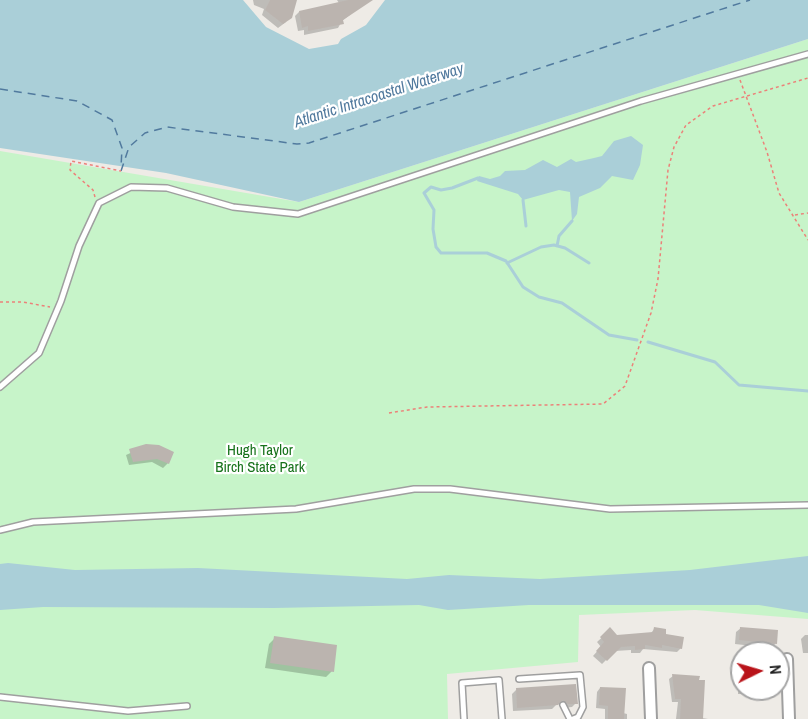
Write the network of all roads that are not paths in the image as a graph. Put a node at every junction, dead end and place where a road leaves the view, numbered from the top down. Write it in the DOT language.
graph roads {
  1 [pos="808,54"];
  2 [pos="0,387"];
  3 [pos="808,505"];
  4 [pos="0,530"];
  5 [pos="649,668"];
  6 [pos="561,676"];
  7 [pos="519,679"];
  8 [pos="562,685"];
  9 [pos="0,697"];
  10 [pos="789,701"];
  11 [pos="563,705"];
  12 [pos="187,706"];
  13 [pos="464,719"];
  14 [pos="502,719"];
  15 [pos="572,719"];
  16 [pos="651,719"];
  17 [pos="789,719"];
  1 -- 2 [label="lane"];
  3 -- 4 [label="lane"];
  5 -- 16 [label="street"];
  6 -- 7 [label="lane"];
  6 -- 8 [label="lane"];
  6 -- 15 [label="lane"];
  9 -- 12 [label="lane"];
  10 -- 17 [label="street"];
  11 -- 15 [label="lane"];
  13 -- 14 [label="lane"];
}
